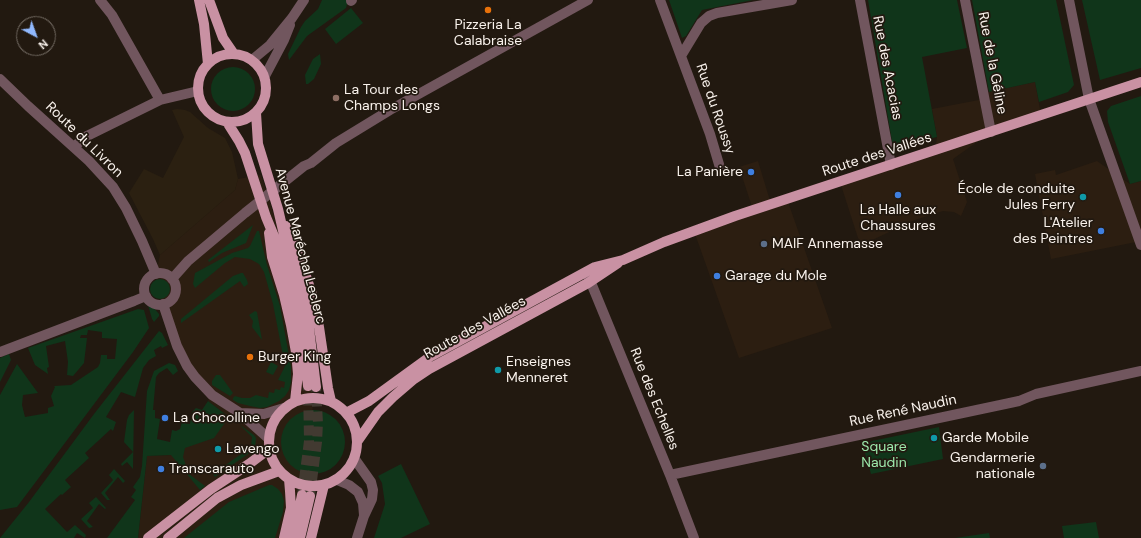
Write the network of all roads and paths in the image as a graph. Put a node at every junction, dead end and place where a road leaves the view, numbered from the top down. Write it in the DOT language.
graph roads {
  1 [pos="100,0"];
  2 [pos="199,0"];
  3 [pos="209,0"];
  4 [pos="304,0"];
  5 [pos="588,0"];
  6 [pos="660,0"];
  7 [pos="792,0"];
  8 [pos="860,0"];
  9 [pos="965,0"];
  10 [pos="1069,0"];
  11 [pos="292,18"];
  12 [pos="234,54"];
  13 [pos="682,56"];
  14 [pos="252,60"];
  15 [pos="208,64"];
  16 [pos="265,76"];
  17 [pos="0,79"];
  18 [pos="1141,82"];
  19 [pos="198,91"];
  20 [pos="160,100"];
  21 [pos="1089,100"];
  22 [pos="256,113"];
  23 [pos="227,122"];
  24 [pos="991,132"];
  25 [pos="74,147"];
  26 [pos="891,165"];
  27 [pos="721,171"];
  28 [pos="278,209"];
  29 [pos="266,218"];
  30 [pos="1141,245"];
  31 [pos="624,260"];
  32 [pos="586,272"];
  33 [pos="156,274"];
  34 [pos="172,279"];
  35 [pos="590,282"];
  36 [pos="146,296"];
  37 [pos="162,304"];
  38 [pos="0,352"];
  39 [pos="1141,371"];
  40 [pos="295,401"];
  41 [pos="331,401"];
  42 [pos="284,408"];
  43 [pos="240,412"];
  44 [pos="346,413"];
  45 [pos="268,438"];
  46 [pos="357,442"];
  47 [pos="269,449"];
  48 [pos="354,458"];
  49 [pos="279,471"];
  50 [pos="670,475"];
  51 [pos="288,479"];
  52 [pos="336,480"];
  53 [pos="324,485"];
  54 [pos="364,516"];
  55 [pos="148,538"];
  56 [pos="168,538"];
  57 [pos="284,538"];
  58 [pos="293,538"];
  59 [pos="300,538"];
  60 [pos="311,538"];
  61 [pos="357,538"];
  62 [pos="694,538"];
  1 -- 20 [label="street"];
  2 -- 15 [label="main road"];
  3 -- 12 [label="main road"];
  4 -- 11 [label="street"];
  5 -- 34 [label="street"];
  6 -- 13 [label="street, Rue du Roussy"];
  7 -- 13 [label="street, Rue du Roussy"];
  8 -- 26 [label="street, Rue des Acacias"];
  9 -- 24 [label="street, Rue de la Géline"];
  10 -- 21 [label="street"];
  11 -- 14 [label="street"];
  11 -- 16 [label="street"];
  12 -- 14 [label="main road"];
  12 -- 15 [label="main road"];
  13 -- 27 [label="street, Rue du Roussy"];
  14 -- 16 [label="main road"];
  15 -- 19 [label="main road"];
  16 -- 22 [label="main road"];
  17 -- 25 [label="street, Route du Livron"];
  18 -- 21 [label="main road, Route des Vallées"];
  19 -- 20 [label="street"];
  19 -- 23 [label="main road"];
  20 -- 25 [label="street"];
  21 -- 24 [label="main road, Route des Vallées"];
  21 -- 30 [label="street"];
  22 -- 23 [label="main road"];
  22 -- 28 [label="main road, Avenue Maréchal Leclerc"];
  23 -- 29 [label="main road, Avenue Maréchal Leclerc"];
  24 -- 26 [label="main road, Route des Vallées"];
  25 -- 33 [label="street, Route du Livron"];
  26 -- 31 [label="main road, Route des Vallées"];
  28 -- 29 [label="main road, Avenue Maréchal Leclerc"];
  28 -- 41 [label="main road"];
  29 -- 40 [label="main road"];
  31 -- 32 [label="main road, Route des Vallées"];
  31 -- 35 [label="main road, Route des Vallées"];
  32 -- 35 [label="street, Rue des Echelles"];
  32 -- 44 [label="main road, Route des Vallées"];
  33 -- 34 [label="street"];
  33 -- 36 [label="street"];
  34 -- 37 [label="street"];
  35 -- 46 [label="main road, Route des Vallées"];
  35 -- 50 [label="street, Rue des Echelles"];
  36 -- 37 [label="street"];
  36 -- 38 [label="street"];
  37 -- 43 [label="street"];
  39 -- 50 [label="street, Rue René Naudin"];
  40 -- 41 [label="main road"];
  40 -- 42 [label="main road"];
  41 -- 44 [label="main road"];
  42 -- 43 [label="street"];
  42 -- 45 [label="main road"];
  43 -- 45 [label="street"];
  44 -- 46 [label="main road"];
  45 -- 47 [label="main road"];
  46 -- 48 [label="main road"];
  47 -- 49 [label="main road"];
  47 -- 55 [label="main road"];
  48 -- 52 [label="main road"];
  48 -- 54 [label="street"];
  49 -- 51 [label="main road"];
  49 -- 56 [label="main road"];
  50 -- 62 [label="street, Rue des Echelles"];
  51 -- 53 [label="main road"];
  51 -- 57 [label="main road"];
  52 -- 53 [label="main road"];
  52 -- 54 [label="street"];
  53 -- 60 [label="main road"];
  54 -- 61 [label="street"];
  58 -- 59 [label="main road"];
}
